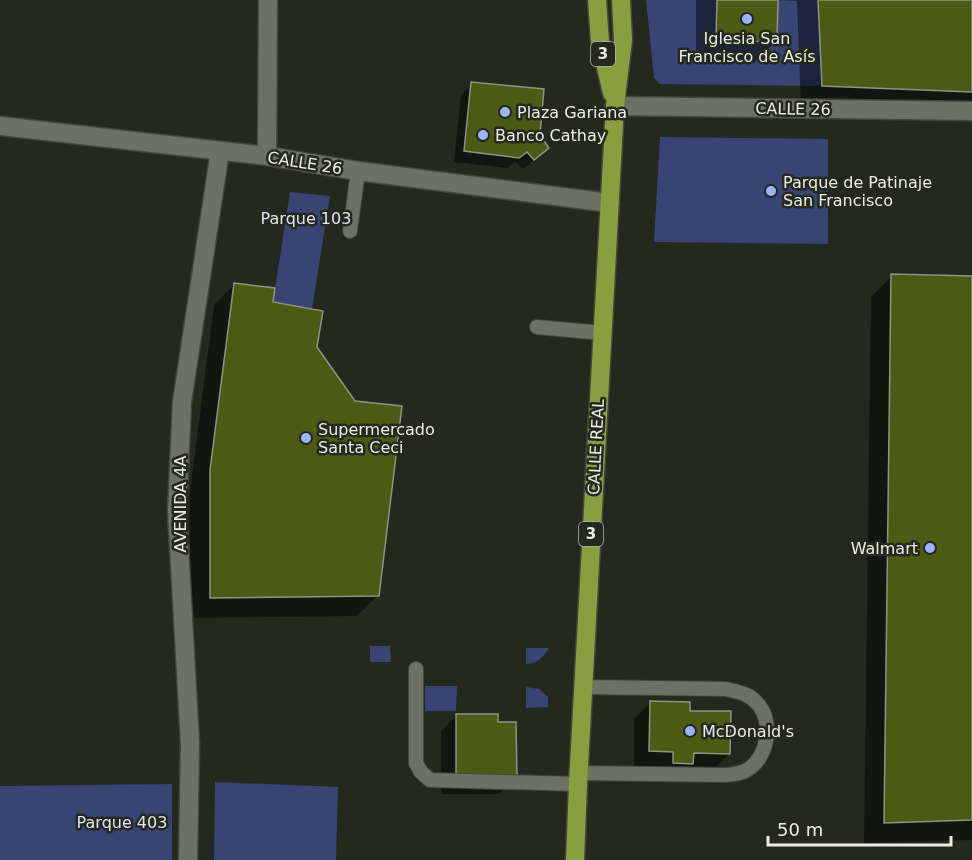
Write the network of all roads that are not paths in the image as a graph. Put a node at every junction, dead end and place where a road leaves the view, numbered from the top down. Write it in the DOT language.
graph roads {
  1 [pos="267,0"];
  2 [pos="597,0"];
  3 [pos="621,0"];
  4 [pos="615,106"];
  5 [pos="972,111"];
  6 [pos="0,126"];
  7 [pos="220,151"];
  8 [pos="267,156"];
  9 [pos="358,171"];
  10 [pos="610,203"];
  11 [pos="350,231"];
  12 [pos="537,327"];
  13 [pos="602,333"];
  14 [pos="416,669"];
  15 [pos="583,687"];
  16 [pos="578,778"];
  17 [pos="188,860"];
  18 [pos="575,860"];
  1 -- 8 [label="street"];
  2 -- 4 [label="main road, CALLE REAL / 3"];
  3 -- 4 [label="main road, CALLE REAL / 3"];
  4 -- 5 [label="street, CALLE 26"];
  4 -- 10 [label="main road, CALLE REAL / 3"];
  6 -- 7 [label="street, CALLE 26"];
  7 -- 8 [label="street, CALLE 26"];
  7 -- 17 [label="street, AVENIDA 4A"];
  8 -- 9 [label="street, CALLE 26"];
  9 -- 10 [label="street, CALLE 26"];
  9 -- 11 [label="lane"];
  10 -- 13 [label="main road, CALLE REAL / 3"];
  12 -- 13 [label="lane"];
  13 -- 15 [label="main road, CALLE REAL / 3"];
  14 -- 16 [label="lane"];
  15 -- 16 [label="main road, CALLE REAL / 3"];
  15 -- 16 [label="lane"];
  16 -- 18 [label="main road, CALLE REAL / 3"];
}
